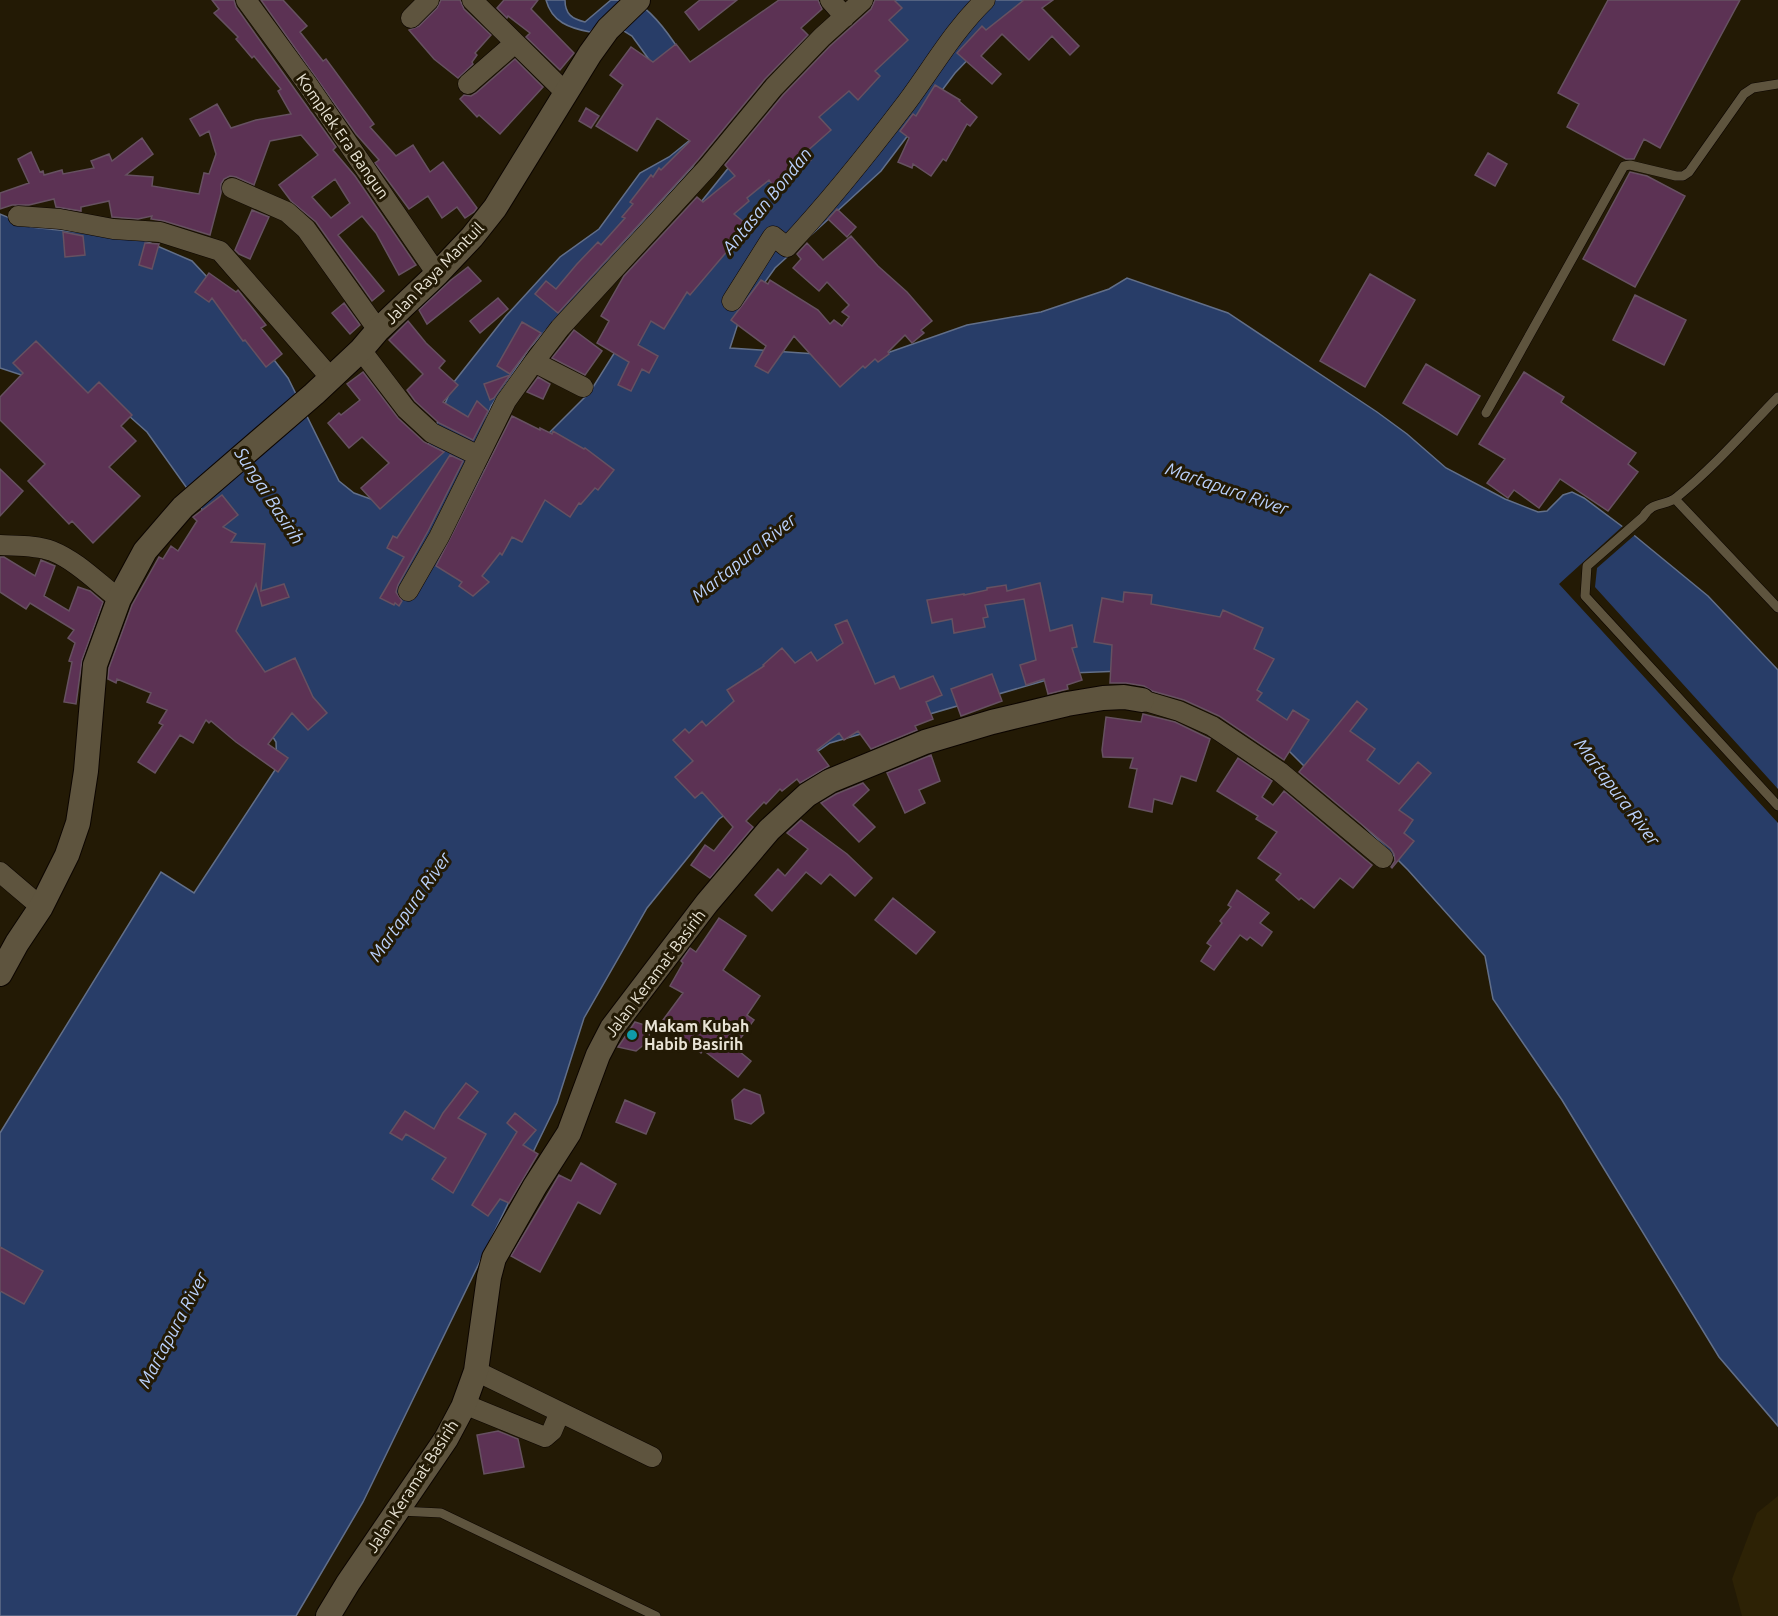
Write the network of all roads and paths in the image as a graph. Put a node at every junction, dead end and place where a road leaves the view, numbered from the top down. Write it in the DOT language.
graph roads {
  1 [pos="246,0"];
  2 [pos="429,0"];
  3 [pos="472,0"];
  4 [pos="638,0"];
  5 [pos="830,0"];
  6 [pos="863,0"];
  7 [pos="986,0"];
  8 [pos="845,17"];
  9 [pos="411,18"];
  10 [pos="515,43"];
  11 [pos="468,84"];
  12 [pos="1778,84"];
  13 [pos="566,93"];
  14 [pos="232,188"];
  15 [pos="18,216"];
  16 [pos="437,274"];
  17 [pos="732,301"];
  18 [pos="378,330"];
  19 [pos="361,350"];
  20 [pos="534,362"];
  21 [pos="322,386"];
  22 [pos="583,387"];
  23 [pos="1778,397"];
  24 [pos="1486,413"];
  25 [pos="479,456"];
  26 [pos="1675,499"];
  27 [pos="0,545"];
  28 [pos="408,591"];
  29 [pos="119,599"];
  30 [pos="1778,608"];
  31 [pos="1142,700"];
  32 [pos="1778,806"];
  33 [pos="1383,858"];
  34 [pos="0,872"];
  35 [pos="41,907"];
  36 [pos="0,974"];
  37 [pos="476,1371"];
  38 [pos="464,1404"];
  39 [pos="560,1412"];
  40 [pos="652,1457"];
  41 [pos="397,1510"];
  42 [pos="328,1616"];
  43 [pos="656,1616"];
  1 -- 16 [label="street, Komplek Era Bangun"];
  2 -- 9 [label="street"];
  3 -- 10 [label="street"];
  4 -- 13 [label="street, Jalan Raya Mantuil"];
  5 -- 8 [label="street"];
  6 -- 8 [label="street"];
  7 -- 17 [label="street"];
  8 -- 20 [label="street"];
  10 -- 11 [label="street"];
  10 -- 13 [label="street"];
  12 -- 24 [label="lane"];
  13 -- 16 [label="street, Jalan Raya Mantuil"];
  14 -- 18 [label="street"];
  15 -- 21 [label="street"];
  16 -- 18 [label="street, Jalan Raya Mantuil"];
  18 -- 19 [label="street, Jalan Raya Mantuil"];
  19 -- 21 [label="street, Jalan Raya Mantuil"];
  19 -- 25 [label="street"];
  20 -- 22 [label="street"];
  20 -- 25 [label="street"];
  21 -- 29 [label="street, Jalan Raya Mantuil"];
  23 -- 26 [label="lane"];
  25 -- 28 [label="street"];
  26 -- 30 [label="lane"];
  26 -- 32 [label="lane"];
  27 -- 29 [label="street"];
  29 -- 35 [label="street, Jalan Raya Mantuil"];
  31 -- 33 [label="street"];
  31 -- 37 [label="street, Jalan Keramat Basirih"];
  34 -- 35 [label="street"];
  35 -- 36 [label="street, Jalan Raya Mantuil"];
  37 -- 38 [label="street, Jalan Keramat Basirih"];
  37 -- 39 [label="street"];
  38 -- 39 [label="street"];
  38 -- 41 [label="street, Jalan Keramat Basirih"];
  39 -- 40 [label="street"];
  41 -- 42 [label="street, Jalan Keramat Basirih"];
  41 -- 43 [label="lane"];
}
